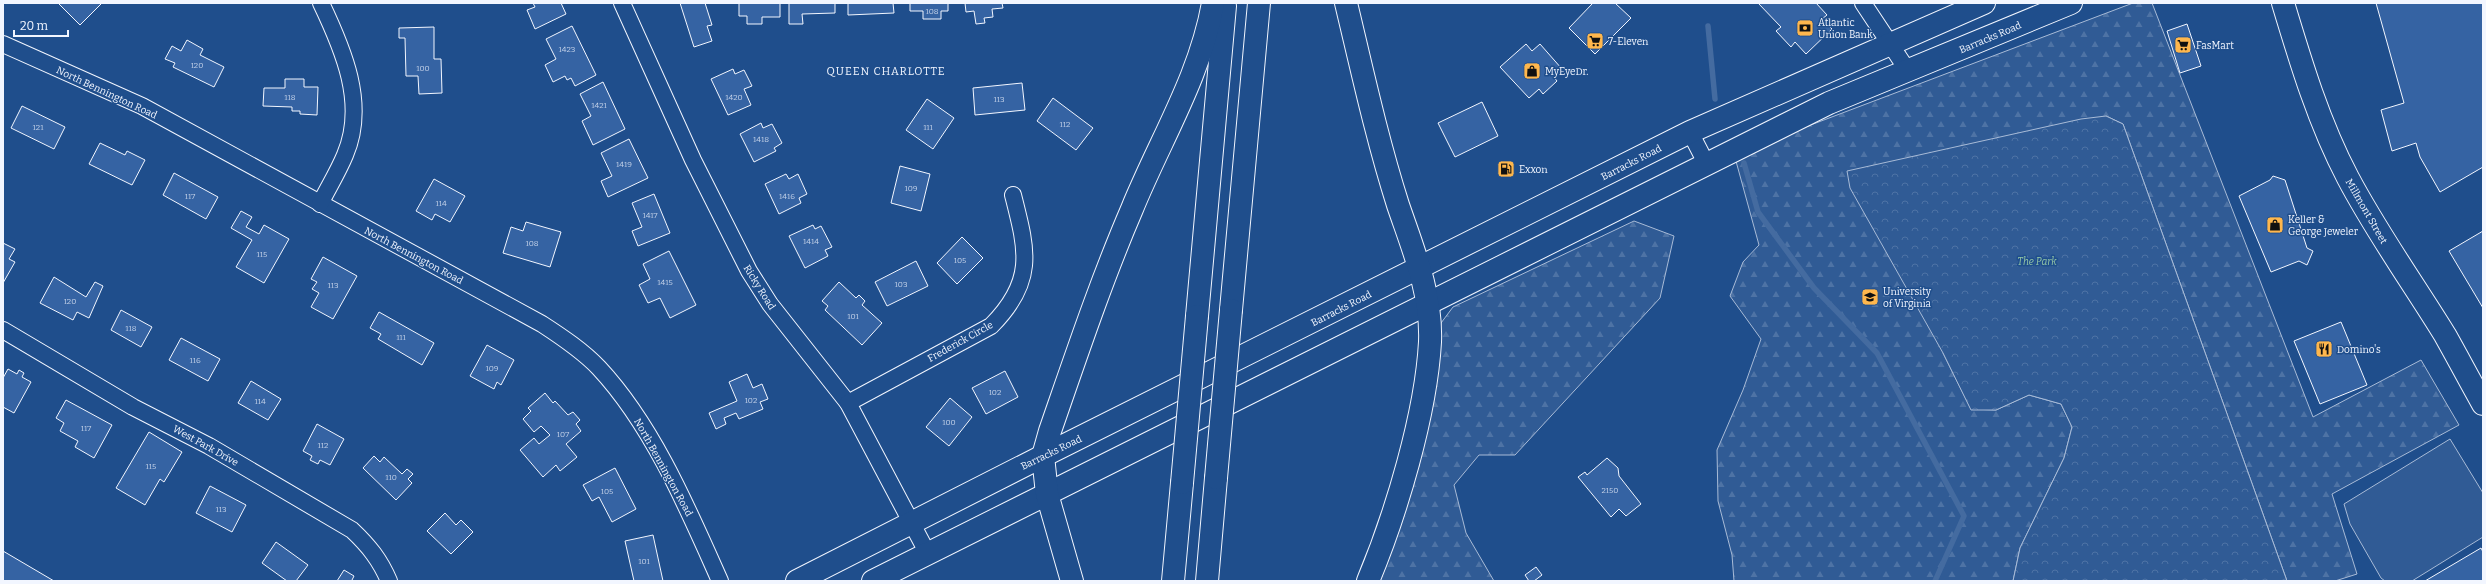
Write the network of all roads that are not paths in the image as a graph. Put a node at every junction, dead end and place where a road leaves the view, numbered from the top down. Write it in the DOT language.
graph roads {
  1 [pos="321,3"];
  2 [pos="622,3"];
  3 [pos="1213,3"];
  4 [pos="1225,3"];
  5 [pos="1259,3"];
  6 [pos="1346,3"];
  7 [pos="1864,3"];
  8 [pos="1984,3"];
  9 [pos="2071,3"];
  10 [pos="2283,3"];
  11 [pos="1890,43"];
  12 [pos="3,44"];
  13 [pos="1908,71"];
  14 [pos="1690,132"];
  15 [pos="1706,163"];
  16 [pos="1013,195"];
  17 [pos="320,204"];
  18 [pos="1420,268"];
  19 [pos="1426,302"];
  20 [pos="3,330"];
  21 [pos="848,403"];
  22 [pos="2483,404"];
  23 [pos="1043,456"];
  24 [pos="1047,494"];
  25 [pos="911,523"];
  26 [pos="928,554"];
  27 [pos="389,581"];
  28 [pos="720,581"];
  29 [pos="796,581"];
  30 [pos="873,581"];
  31 [pos="1072,581"];
  32 [pos="1173,581"];
  33 [pos="1207,581"];
  34 [pos="1368,581"];
  1 -- 17 [label="street"];
  2 -- 21 [label="street, Ricky Road"];
  3 -- 23 [label="main road"];
  4 -- 32 [label="main road, bridge"];
  5 -- 33 [label="main road, bridge"];
  6 -- 18 [label="main road"];
  7 -- 11 [label="street"];
  8 -- 11 [label="main road, Barracks Road"];
  9 -- 13 [label="main road, Barracks Road"];
  10 -- 22 [label="main road, Millmont Street"];
  11 -- 13 [label="street"];
  11 -- 14 [label="main road, Barracks Road"];
  12 -- 17 [label="street, North Bennington Road"];
  13 -- 15 [label="main road, Barracks Road"];
  14 -- 15 [label="street"];
  14 -- 18 [label="main road, Barracks Road"];
  15 -- 19 [label="main road, Barracks Road"];
  16 -- 21 [label="street, Frederick Circle"];
  17 -- 28 [label="street, North Bennington Road"];
  18 -- 19 [label="main road"];
  18 -- 23 [label="main road, Barracks Road"];
  19 -- 24 [label="main road, Barracks Road"];
  19 -- 34 [label="main road"];
  20 -- 27 [label="street, West Park Drive"];
  21 -- 25 [label="street, Ricky Road"];
  23 -- 24 [label="main road"];
  23 -- 25 [label="main road, Barracks Road"];
  24 -- 26 [label="main road, Barracks Road"];
  24 -- 31 [label="main road"];
  25 -- 26 [label="street, Ricky Road"];
  25 -- 29 [label="main road, Barracks Road"];
  26 -- 30 [label="main road, Barracks Road"];
}
